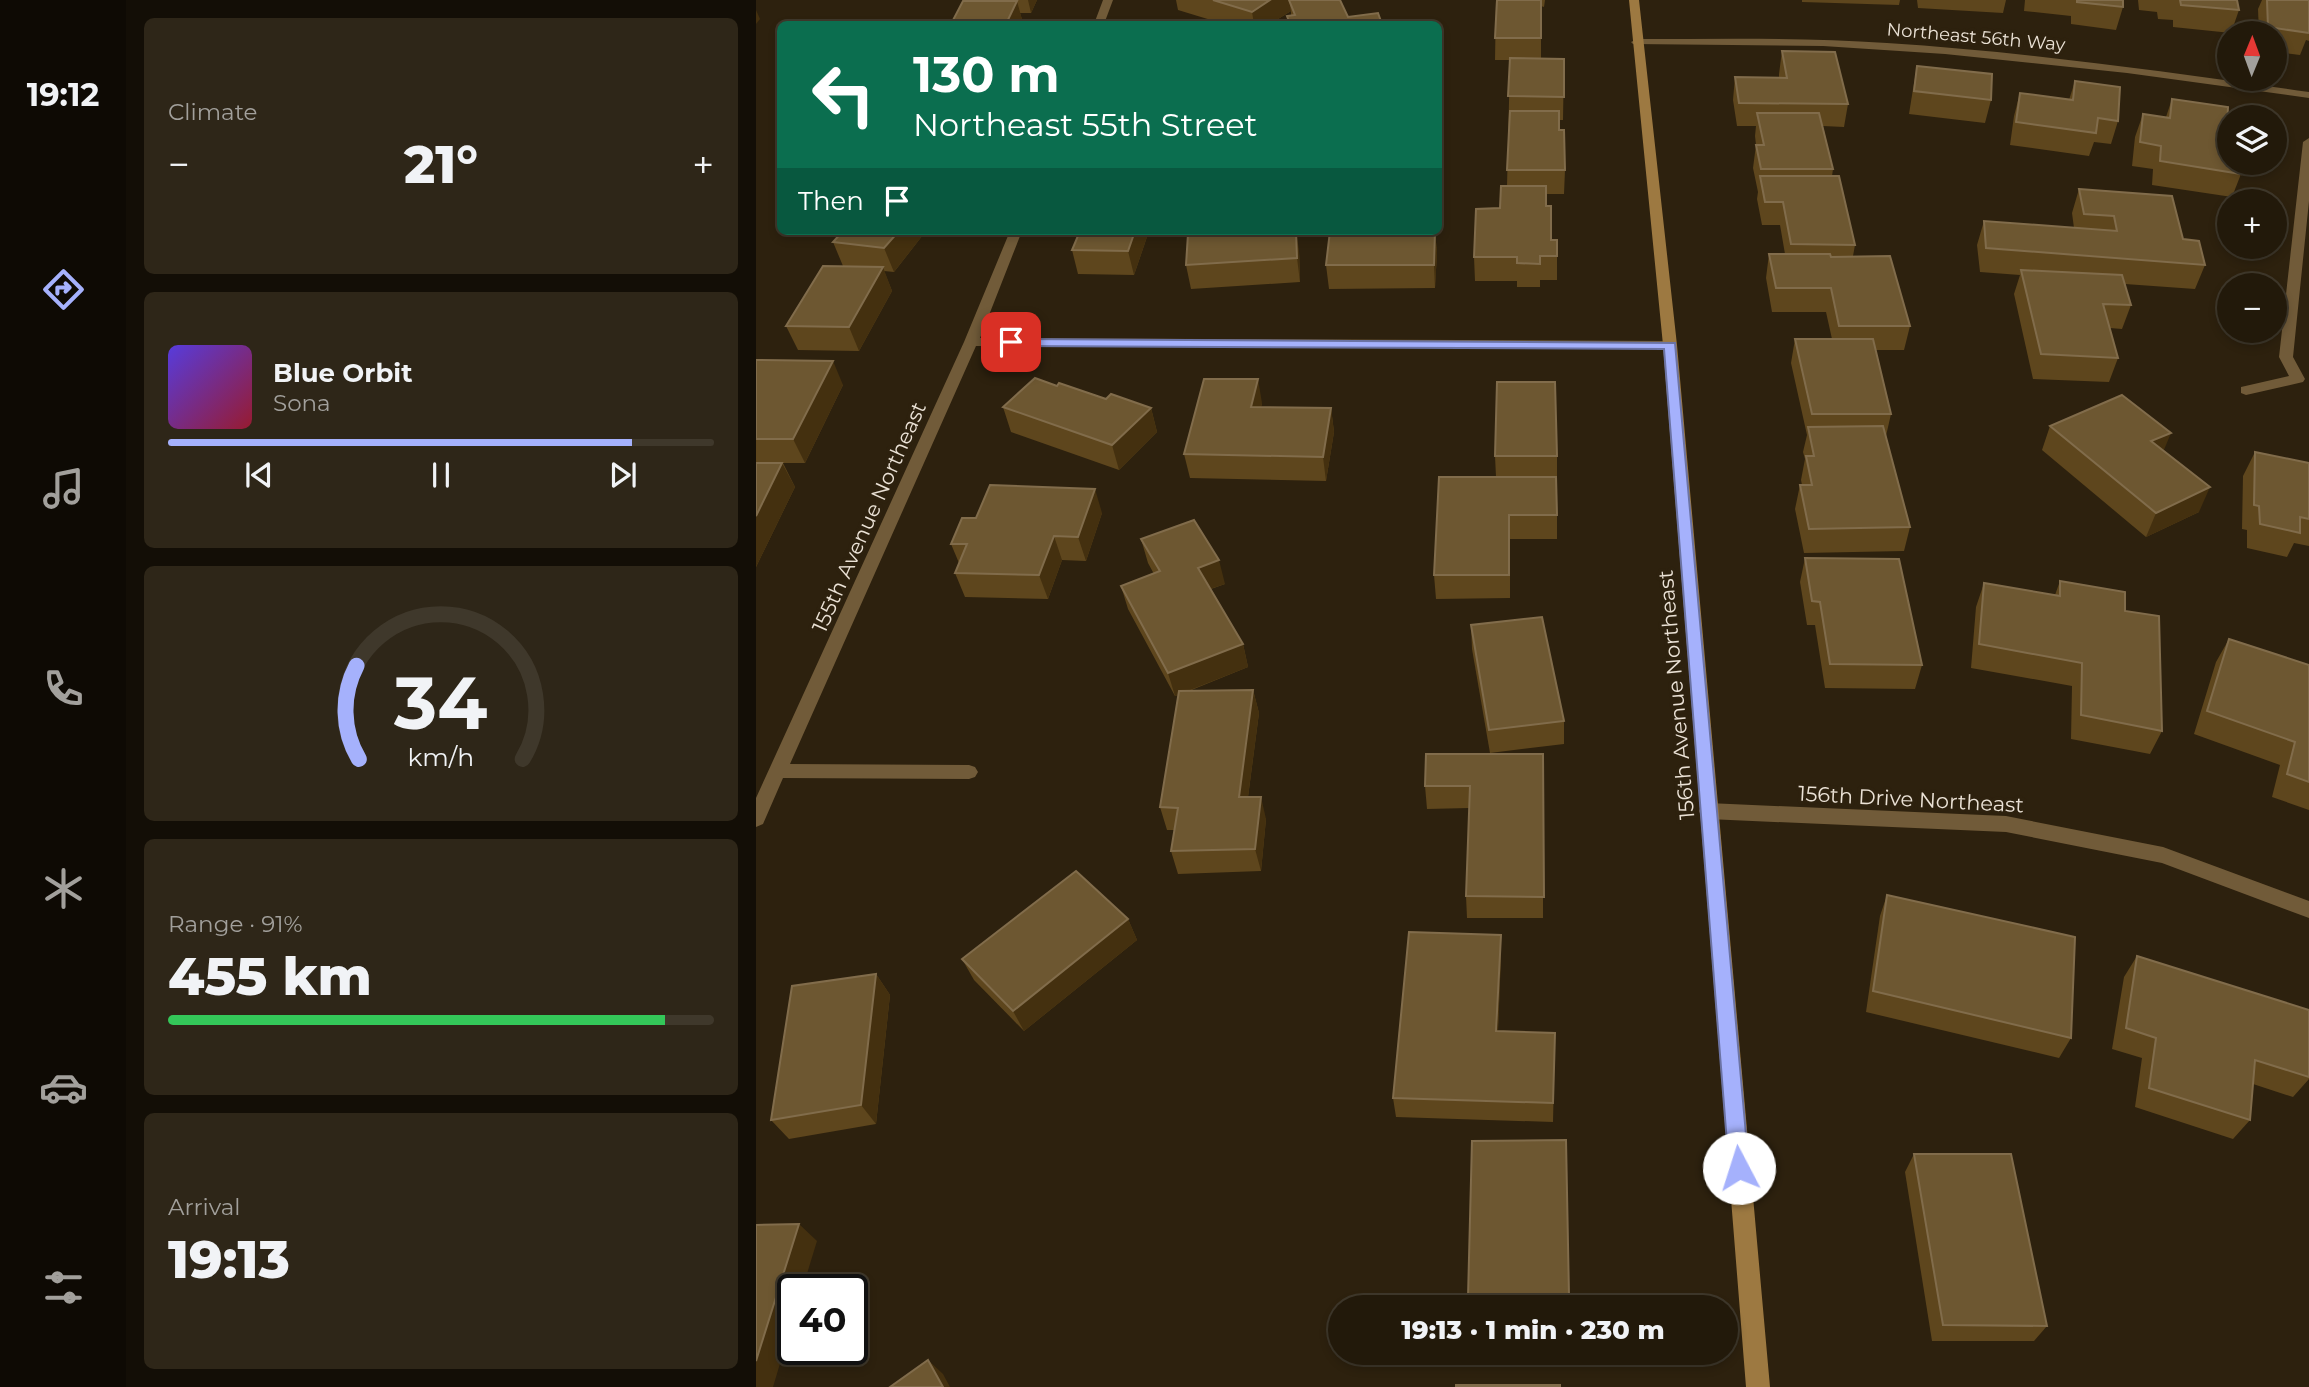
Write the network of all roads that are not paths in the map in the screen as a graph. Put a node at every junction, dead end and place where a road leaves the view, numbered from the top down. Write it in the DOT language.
graph roads {
  1 [pos="1108,0"];
  2 [pos="1634,0"];
  3 [pos="1099,21"];
  4 [pos="1637,41"];
  5 [pos="2309,95"];
  6 [pos="2309,142"];
  7 [pos="1014,235"];
  8 [pos="971,342"];
  9 [pos="1670,345"];
  10 [pos="2303,382"];
  11 [pos="2246,390"];
  12 [pos="778,771"];
  13 [pos="969,772"];
  14 [pos="760,799"];
  15 [pos="1708,811"];
  16 [pos="756,819"];
  17 [pos="2309,910"];
  18 [pos="1758,1387"];
  1 -- 3 [label="street"];
  2 -- 4 [label="street, 156th Avenue Northeast"];
  4 -- 5 [label="street, Northeast 56th Way"];
  4 -- 9 [label="street, 156th Avenue Northeast"];
  6 -- 10 [label="street"];
  7 -- 8 [label="street, 155th Avenue Northeast"];
  8 -- 9 [label="street"];
  8 -- 12 [label="street, 155th Avenue Northeast"];
  9 -- 15 [label="street, 156th Avenue Northeast"];
  10 -- 11 [label="street"];
  12 -- 13 [label="street"];
  12 -- 14 [label="street, 155th Avenue Northeast"];
  14 -- 16 [label="street, 155th Avenue Northeast"];
  15 -- 17 [label="street, 156th Drive Northeast"];
  15 -- 18 [label="street, 156th Avenue Northeast"];
}
